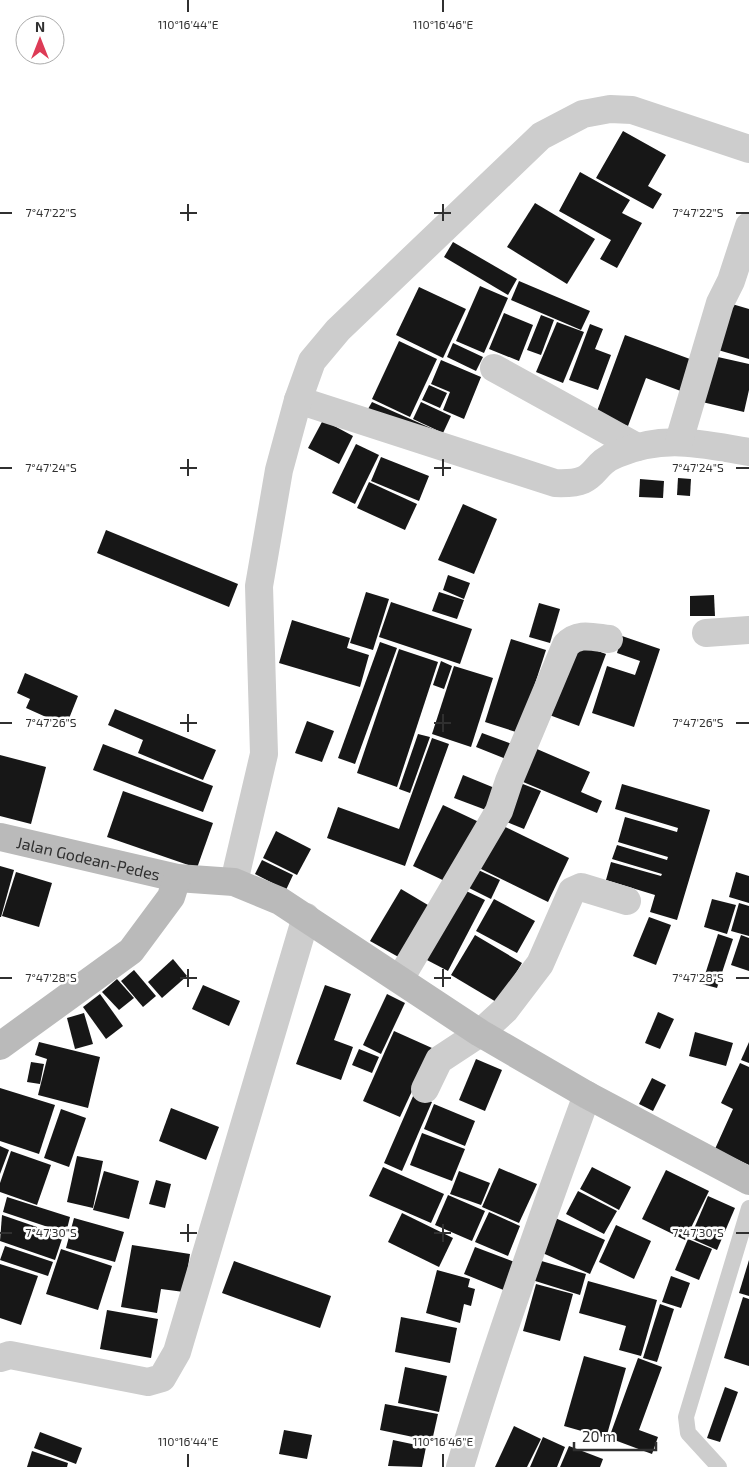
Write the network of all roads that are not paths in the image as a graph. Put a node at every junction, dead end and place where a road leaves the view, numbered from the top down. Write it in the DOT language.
graph roads {
  1 [pos="749,149"];
  2 [pos="749,226"];
  3 [pos="494,368"];
  4 [pos="298,400"];
  5 [pos="679,441"];
  6 [pos="637,447"];
  7 [pos="749,452"];
  8 [pos="749,630"];
  9 [pos="706,632"];
  10 [pos="609,639"];
  11 [pos="0,837"];
  12 [pos="177,878"];
  13 [pos="234,882"];
  14 [pos="627,901"];
  15 [pos="306,917"];
  16 [pos="400,979"];
  17 [pos="480,1033"];
  18 [pos="0,1046"];
  19 [pos="425,1089"];
  20 [pos="587,1095"];
  21 [pos="749,1181"];
  22 [pos="749,1208"];
  23 [pos="0,1358"];
  24 [pos="460,1467"];
  25 [pos="719,1467"];
  1 -- 4 [label="street"];
  2 -- 5 [label="street"];
  3 -- 6 [label="street"];
  4 -- 6 [label="street"];
  4 -- 13 [label="street"];
  5 -- 6 [label="street"];
  5 -- 7 [label="street"];
  8 -- 9 [label="street"];
  10 -- 16 [label="street"];
  11 -- 12 [label="street, Jalan Godean-Pedes"];
  12 -- 13 [label="street, Jalan Godean-Pedes"];
  12 -- 18 [label="street"];
  13 -- 15 [label="street, Jalan Godean-Pedes"];
  14 -- 17 [label="street"];
  15 -- 16 [label="street, Jalan Godean-Pedes"];
  15 -- 23 [label="street"];
  16 -- 17 [label="street, Jalan Godean-Pedes"];
  17 -- 19 [label="street"];
  17 -- 20 [label="street, Jalan Godean-Pedes"];
  20 -- 21 [label="street, Jalan Godean-Pedes"];
  20 -- 24 [label="street"];
  22 -- 25 [label="lane"];
}
